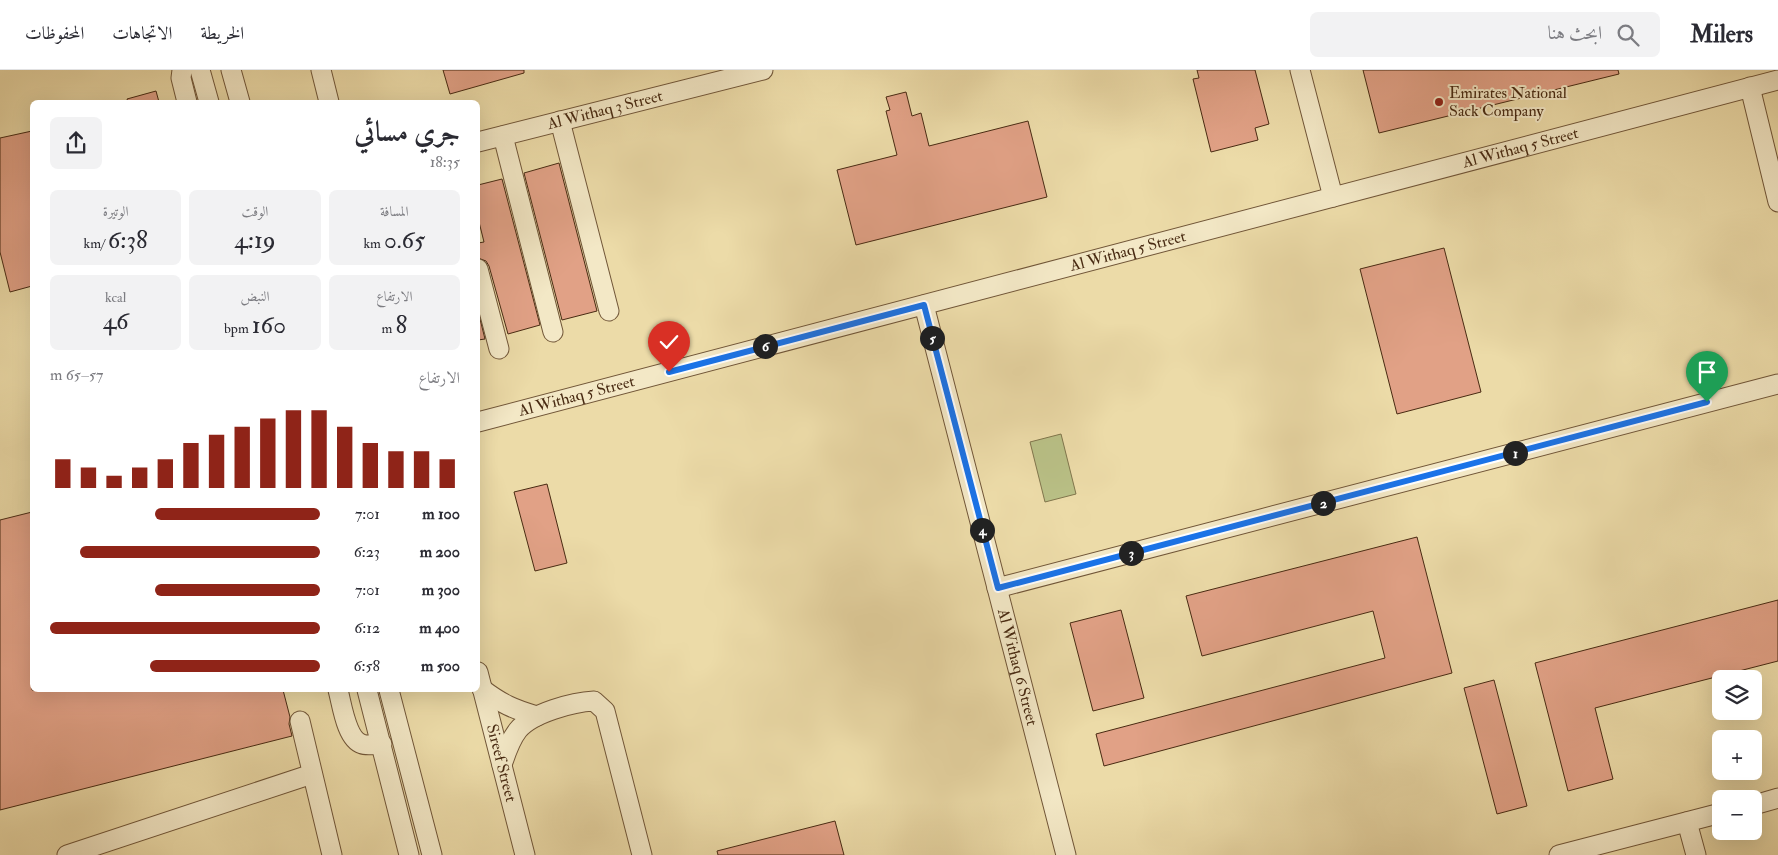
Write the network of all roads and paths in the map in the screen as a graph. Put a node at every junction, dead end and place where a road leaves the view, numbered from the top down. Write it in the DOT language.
graph roads {
  1 [pos="182,70"];
  2 [pos="200,70"];
  3 [pos="231,70"];
  4 [pos="320,70"];
  5 [pos="763,70"];
  6 [pos="1300,70"];
  7 [pos="1778,80"];
  8 [pos="1750,87"];
  9 [pos="186,100"];
  10 [pos="208,100"];
  11 [pos="239,100"];
  12 [pos="328,100"];
  13 [pos="560,121"];
  14 [pos="503,136"];
  15 [pos="480,142"];
  16 [pos="1333,197"];
  17 [pos="1778,202"];
  18 [pos="480,277"];
  19 [pos="924,305"];
  20 [pos="609,311"];
  21 [pos="553,332"];
  22 [pos="499,349"];
  23 [pos="1778,384"];
  24 [pos="480,421"];
  25 [pos="998,588"];
  26 [pos="480,680"];
  27 [pos="339,692"];
  28 [pos="368,692"];
  29 [pos="390,692"];
  30 [pos="537,716"];
  31 [pos="300,721"];
  32 [pos="382,744"];
  33 [pos="502,765"];
  34 [pos="312,774"];
  35 [pos="1778,798"];
  36 [pos="1762,803"];
  37 [pos="1712,815"];
  38 [pos="1687,822"];
  39 [pos="67,855"];
  40 [pos="332,855"];
  41 [pos="409,855"];
  42 [pos="432,855"];
  43 [pos="525,855"];
  44 [pos="642,855"];
  45 [pos="1066,855"];
  46 [pos="1560,855"];
  47 [pos="1696,855"];
  1 -- 9 [label="street"];
  2 -- 10 [label="street"];
  3 -- 11 [label="street"];
  4 -- 12 [label="street"];
  5 -- 13 [label="street, Al Withaq 3 Street"];
  6 -- 16 [label="street"];
  7 -- 8 [label="street, Al Withaq 5 Street"];
  8 -- 16 [label="street, Al Withaq 5 Street"];
  8 -- 17 [label="street"];
  13 -- 14 [label="street, Al Withaq 3 Street"];
  13 -- 20 [label="street"];
  14 -- 15 [label="street, Al Withaq 3 Street"];
  14 -- 21 [label="street"];
  16 -- 19 [label="street, Al Withaq 5 Street"];
  18 -- 22 [label="street"];
  19 -- 24 [label="street, Al Withaq 5 Street"];
  19 -- 25 [label="street, Al Withaq 6 Street"];
  23 -- 25 [label="street"];
  25 -- 45 [label="street, Al Withaq 6 Street"];
  26 -- 30 [label="street"];
  26 -- 33 [label="street, Sireef Street"];
  27 -- 32 [label="street"];
  28 -- 32 [label="street"];
  29 -- 42 [label="street"];
  30 -- 33 [label="street"];
  30 -- 44 [label="street"];
  31 -- 34 [label="street"];
  32 -- 41 [label="street"];
  33 -- 43 [label="street, Sireef Street"];
  34 -- 39 [label="street"];
  34 -- 40 [label="street"];
  35 -- 36 [label="street"];
  37 -- 38 [label="street"];
  38 -- 46 [label="street"];
  38 -- 47 [label="street"];
}
